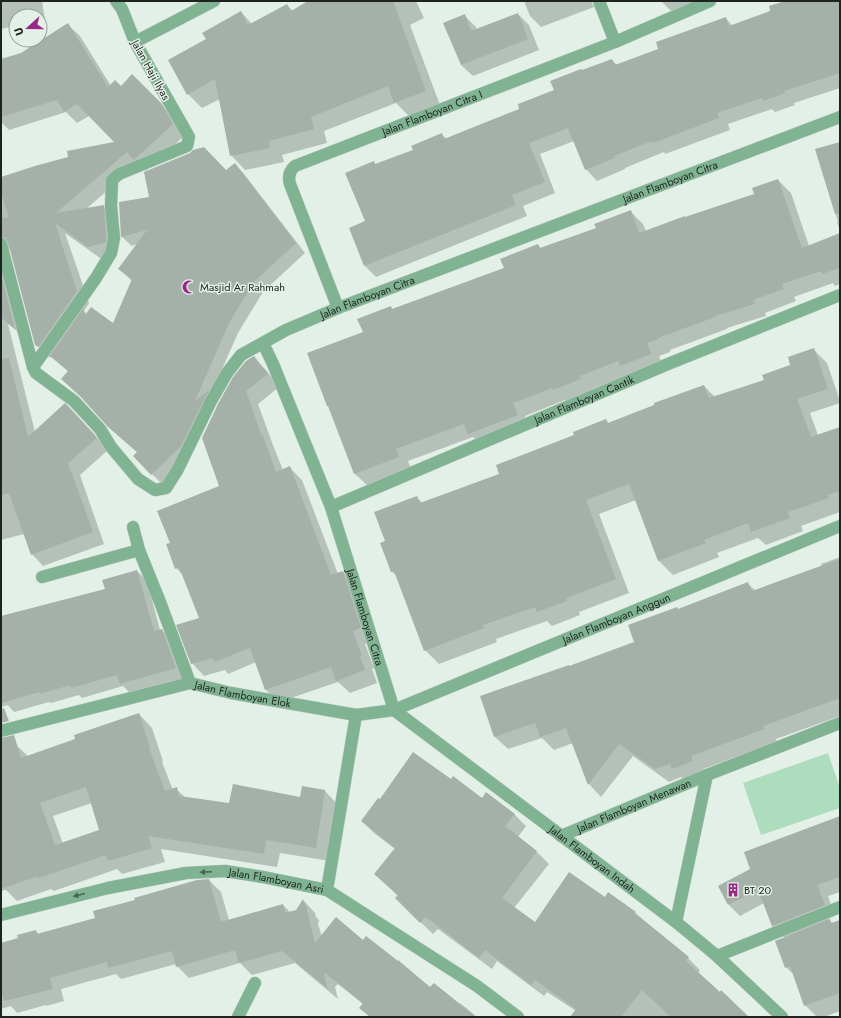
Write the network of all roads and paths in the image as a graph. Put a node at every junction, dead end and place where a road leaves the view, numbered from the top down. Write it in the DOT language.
graph roads {
  1 [pos="116,1"];
  2 [pos="214,1"];
  3 [pos="599,1"];
  4 [pos="710,1"];
  5 [pos="135,42"];
  6 [pos="615,42"];
  7 [pos="840,117"];
  8 [pos="1,244"];
  9 [pos="840,295"];
  10 [pos="338,308"];
  11 [pos="263,343"];
  12 [pos="33,367"];
  13 [pos="331,507"];
  14 [pos="840,526"];
  15 [pos="133,527"];
  16 [pos="139,550"];
  17 [pos="42,577"];
  18 [pos="190,683"];
  19 [pos="394,710"];
  20 [pos="356,715"];
  21 [pos="840,723"];
  22 [pos="1,731"];
  23 [pos="707,775"];
  24 [pos="561,836"];
  25 [pos="327,890"];
  26 [pos="840,907"];
  27 [pos="1,915"];
  28 [pos="676,922"];
  29 [pos="717,956"];
  30 [pos="255,983"];
  31 [pos="238,1017"];
  32 [pos="518,1017"];
  33 [pos="782,1017"];
  1 -- 5 [label="street, Jalan Haji Ilyas"];
  2 -- 5 [label="street"];
  3 -- 6 [label="street"];
  4 -- 6 [label="street, Jalan Flamboyan Citra I"];
  5 -- 12 [label="street, Jalan Haji Ilyas"];
  6 -- 10 [label="street, Jalan Flamboyan Citra I"];
  7 -- 10 [label="street, Jalan Flamboyan Citra"];
  8 -- 12 [label="street"];
  9 -- 13 [label="street, Jalan Flamboyan Cantik"];
  10 -- 11 [label="street, Jalan Flamboyan Citra"];
  11 -- 12 [label="street"];
  11 -- 13 [label="street, Jalan Flamboyan Citra"];
  13 -- 19 [label="street, Jalan Flamboyan Citra"];
  14 -- 19 [label="street, Jalan Flamboyan Anggun"];
  15 -- 16 [label="street"];
  16 -- 17 [label="street"];
  16 -- 18 [label="street"];
  18 -- 20 [label="street, Jalan Flamboyan Elok"];
  18 -- 22 [label="street, Jalan Flamboyan Elok"];
  19 -- 20 [label="street, Jalan Flamboyan Elok"];
  19 -- 24 [label="street, Jalan Flamboyan Indah"];
  20 -- 25 [label="street"];
  21 -- 23 [label="street, Jalan Flamboyan Menawan"];
  23 -- 24 [label="street, Jalan Flamboyan Menawan"];
  23 -- 28 [label="street, Jalan Flamboyan Menawan"];
  24 -- 28 [label="street, Jalan Flamboyan Indah"];
  25 -- 27 [label="street, Jalan Flamboyan Asri, one-way"];
  25 -- 32 [label="street, Jalan Flamboyan Asri"];
  26 -- 29 [label="street"];
  28 -- 29 [label="street, Jalan Flamboyan Indah"];
  29 -- 33 [label="street, Jalan Flamboyan Indah"];
  30 -- 31 [label="street"];
}
